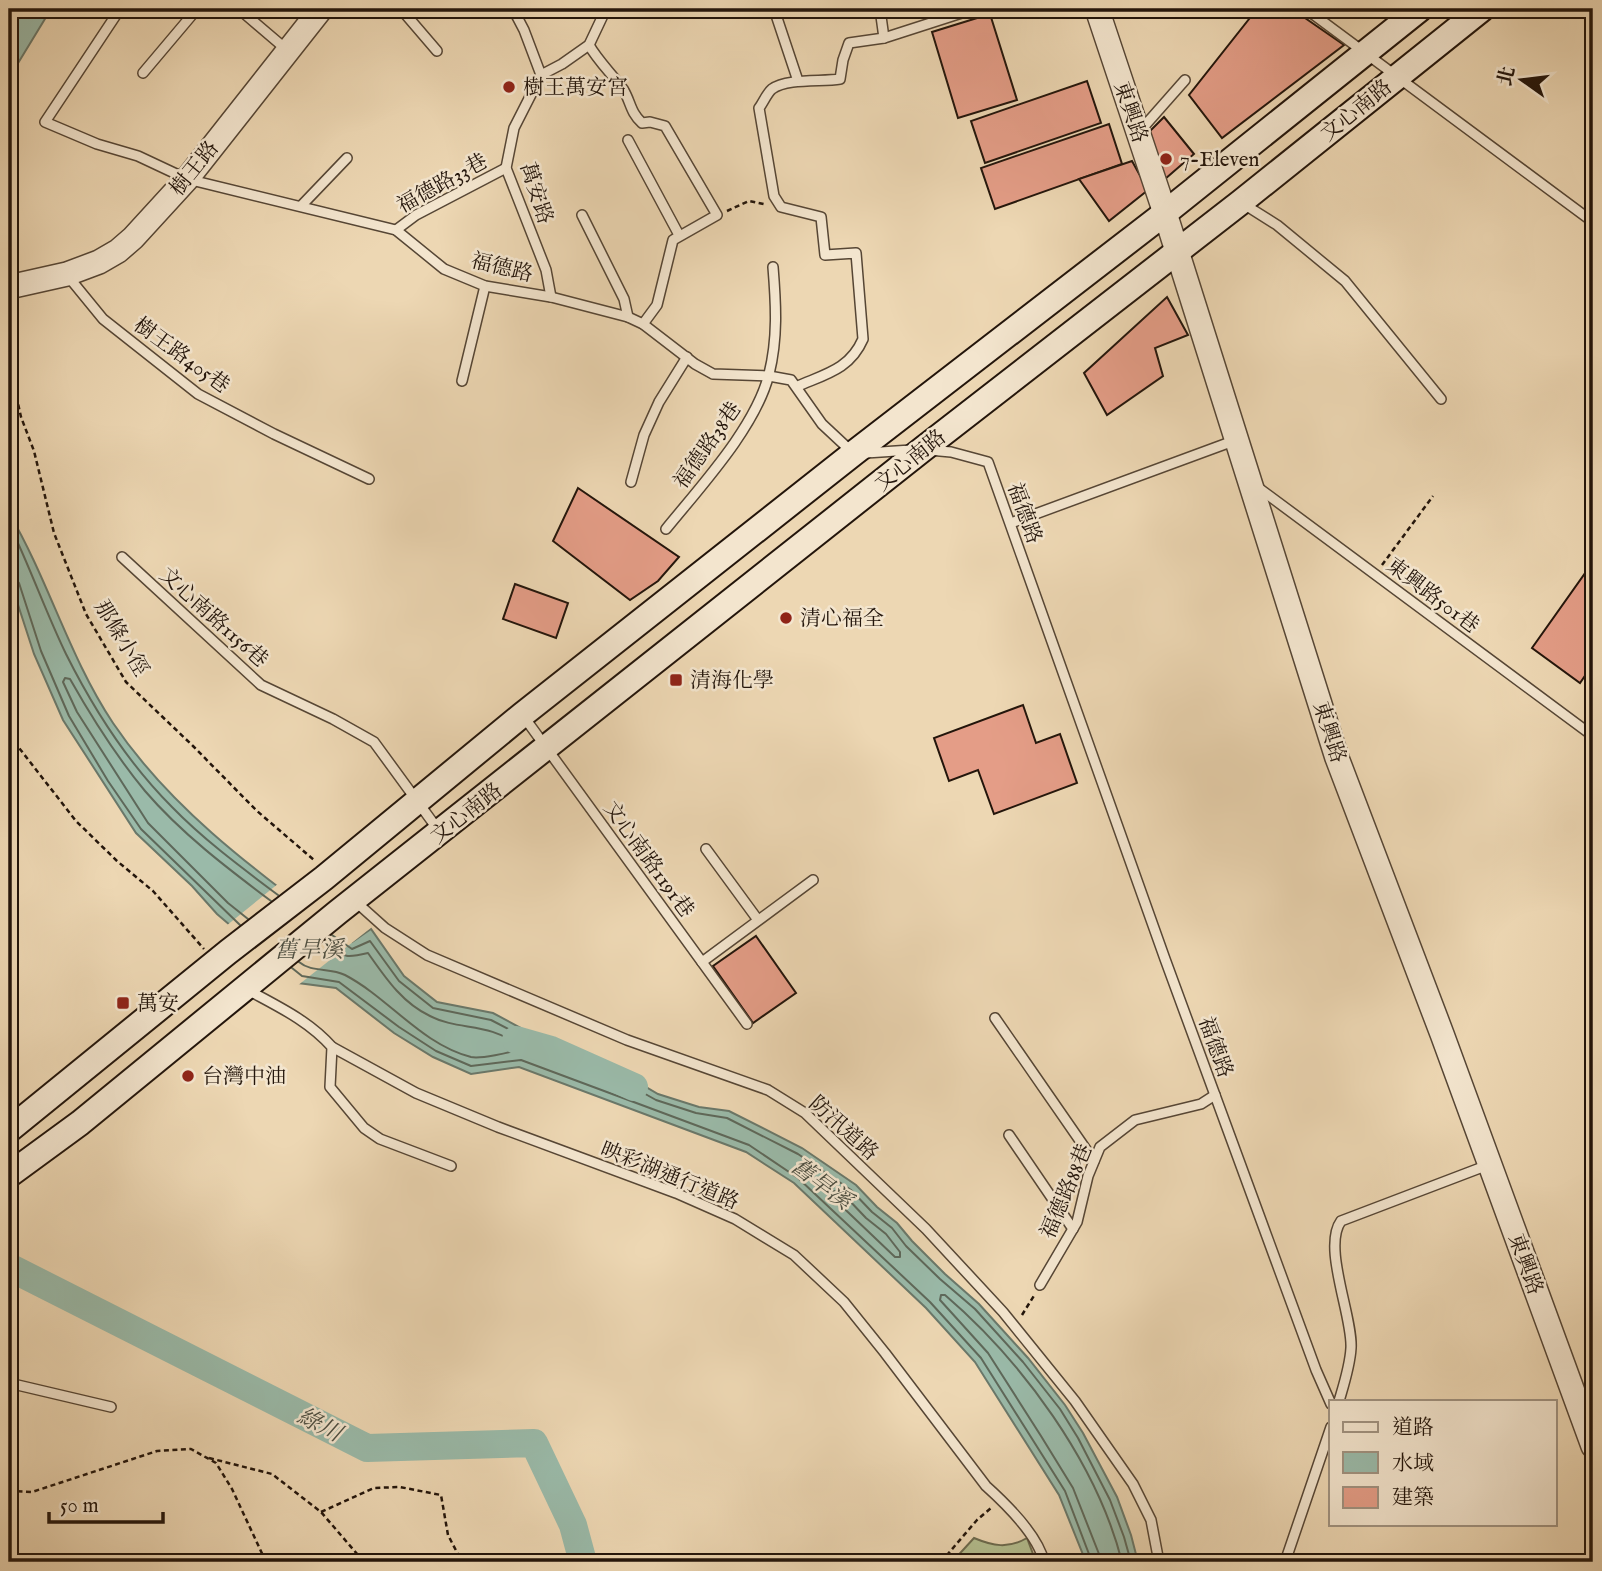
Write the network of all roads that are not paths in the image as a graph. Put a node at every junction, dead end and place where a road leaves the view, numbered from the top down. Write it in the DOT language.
graph roads {
  1 [pos="120,9"];
  2 [pos="197,9"];
  3 [pos="239,9"];
  4 [pos="401,9"];
  5 [pos="513,9"];
  6 [pos="606,9"];
  7 [pos="775,9"];
  8 [pos="880,9"];
  9 [pos="974,9"];
  10 [pos="1097,9"];
  11 [pos="1306,9"];
  12 [pos="1420,9"];
  13 [pos="1482,9"];
  14 [pos="317,10"];
  15 [pos="884,38"];
  16 [pos="589,45"];
  17 [pos="287,50"];
  18 [pos="437,51"];
  19 [pos="1367,53"];
  20 [pos="143,73"];
  21 [pos="541,75"];
  22 [pos="1397,76"];
  23 [pos="1185,80"];
  24 [pos="798,81"];
  25 [pos="1138,133"];
  26 [pos="628,139"];
  27 [pos="347,158"];
  28 [pos="506,168"];
  29 [pos="187,178"];
  30 [pos="1241,202"];
  31 [pos="301,206"];
  32 [pos="1165,213"];
  33 [pos="582,215"];
  34 [pos="1593,222"];
  35 [pos="396,230"];
  36 [pos="679,235"];
  37 [pos="1177,251"];
  38 [pos="773,267"];
  39 [pos="67,274"];
  40 [pos="485,286"];
  41 [pos="9,287"];
  42 [pos="551,297"];
  43 [pos="628,317"];
  44 [pos="643,324"];
  45 [pos="687,357"];
  46 [pos="769,376"];
  47 [pos="462,381"];
  48 [pos="798,386"];
  49 [pos="1441,399"];
  50 [pos="1237,440"];
  51 [pos="923,449"];
  52 [pos="854,453"];
  53 [pos="369,479"];
  54 [pos="631,482"];
  55 [pos="1251,482"];
  56 [pos="1011,523"];
  57 [pos="666,529"];
  58 [pos="122,557"];
  59 [pos="522,715"];
  60 [pos="1593,736"];
  61 [pos="547,749"];
  62 [pos="416,801"];
  63 [pos="440,832"];
  64 [pos="706,849"];
  65 [pos="813,880"];
  66 [pos="346,906"];
  67 [pos="758,920"];
  68 [pos="702,962"];
  69 [pos="247,986"];
  70 [pos="995,1018"];
  71 [pos="747,1024"];
  72 [pos="332,1047"];
  73 [pos="1215,1096"];
  74 [pos="9,1130"];
  75 [pos="1009,1135"];
  76 [pos="1094,1161"];
  77 [pos="1490,1164"];
  78 [pos="451,1166"];
  79 [pos="9,1175"];
  80 [pos="1073,1229"];
  81 [pos="1041,1285"];
  82 [pos="9,1383"];
  83 [pos="1329,1400"];
  84 [pos="1339,1400"];
  85 [pos="111,1407"];
  86 [pos="1329,1433"];
  87 [pos="1593,1446"];
  88 [pos="1044,1562"];
  89 [pos="1159,1562"];
  90 [pos="1285,1562"];
  1 -- 29 [label="lane, 福德路"];
  2 -- 20 [label="lane"];
  3 -- 17 [label="lane"];
  4 -- 18 [label="lane"];
  5 -- 21 [label="lane"];
  6 -- 16 [label="lane"];
  7 -- 24 [label="lane"];
  8 -- 15 [label="lane"];
  9 -- 15 [label="lane"];
  10 -- 25 [label="street, 東興路"];
  11 -- 19 [label="lane"];
  12 -- 19 [label="main road, 文心南路"];
  13 -- 22 [label="main road, 文心南路"];
  14 -- 17 [label="street, 樹王路"];
  15 -- 24 [label="lane"];
  16 -- 21 [label="lane"];
  16 -- 36 [label="lane"];
  17 -- 29 [label="street, 樹王路"];
  19 -- 22 [label="lane"];
  19 -- 32 [label="main road, 文心南路"];
  21 -- 28 [label="lane, 萬安路"];
  22 -- 30 [label="main road, 文心南路"];
  22 -- 34 [label="lane"];
  23 -- 25 [label="lane"];
  24 -- 48 [label="lane"];
  25 -- 32 [label="street, 東興路"];
  26 -- 36 [label="lane"];
  27 -- 31 [label="lane"];
  28 -- 35 [label="lane, 福德路33巷"];
  28 -- 42 [label="lane, 萬安路"];
  29 -- 31 [label="lane, 福德路"];
  29 -- 39 [label="street, 樹王路"];
  30 -- 37 [label="main road, 文心南路"];
  30 -- 49 [label="lane"];
  31 -- 35 [label="lane, 福德路"];
  32 -- 37 [label="street, 東興路"];
  32 -- 52 [label="main road, 文心南路"];
  33 -- 43 [label="lane"];
  35 -- 40 [label="lane, 福德路"];
  36 -- 44 [label="lane"];
  37 -- 50 [label="street, 東興路"];
  37 -- 51 [label="main road, 文心南路"];
  38 -- 46 [label="lane, 福德路38巷"];
  39 -- 41 [label="street, 樹王路"];
  39 -- 53 [label="lane, 樹王路405巷"];
  40 -- 42 [label="lane, 福德路"];
  40 -- 47 [label="lane"];
  42 -- 43 [label="lane, 福德路"];
  43 -- 44 [label="lane, 福德路"];
  44 -- 45 [label="lane, 福德路"];
  45 -- 46 [label="lane, 福德路"];
  45 -- 54 [label="lane"];
  46 -- 48 [label="lane, 福德路"];
  46 -- 57 [label="lane, 福德路38巷"];
  48 -- 52 [label="lane"];
  50 -- 55 [label="street, 東興路"];
  50 -- 56 [label="lane"];
  51 -- 52 [label="lane, 福德路"];
  51 -- 56 [label="lane, 福德路"];
  51 -- 61 [label="main road, 文心南路"];
  52 -- 59 [label="main road, 文心南路"];
  55 -- 60 [label="lane, 東興路501巷"];
  55 -- 77 [label="street, 東興路"];
  56 -- 73 [label="lane, 福德路"];
  58 -- 62 [label="lane, 文心南路1156巷"];
  59 -- 61 [label="lane, 文心南路1191巷"];
  59 -- 62 [label="main road, 文心南路"];
  61 -- 63 [label="main road, 文心南路"];
  61 -- 68 [label="lane, 文心南路1191巷"];
  62 -- 63 [label="lane, 文心南路1156巷"];
  62 -- 74 [label="main road, 文心南路"];
  63 -- 66 [label="main road, 文心南路"];
  64 -- 67 [label="lane"];
  65 -- 67 [label="lane"];
  66 -- 69 [label="main road, 文心南路"];
  66 -- 89 [label="lane, 防汛道路"];
  67 -- 68 [label="lane"];
  68 -- 71 [label="lane, 文心南路1191巷"];
  69 -- 72 [label="lane, 映彩湖通行道路"];
  69 -- 79 [label="main road"];
  70 -- 76 [label="lane"];
  72 -- 78 [label="lane"];
  72 -- 88 [label="lane, 映彩湖通行道路"];
  73 -- 76 [label="lane, 福德路88巷"];
  73 -- 83 [label="lane, 福德路"];
  75 -- 80 [label="lane"];
  76 -- 80 [label="lane, 福德路88巷"];
  77 -- 84 [label="lane"];
  77 -- 87 [label="street, 東興路"];
  80 -- 81 [label="lane, 福德路88巷"];
  82 -- 85 [label="lane"];
  86 -- 90 [label="lane"];
}
